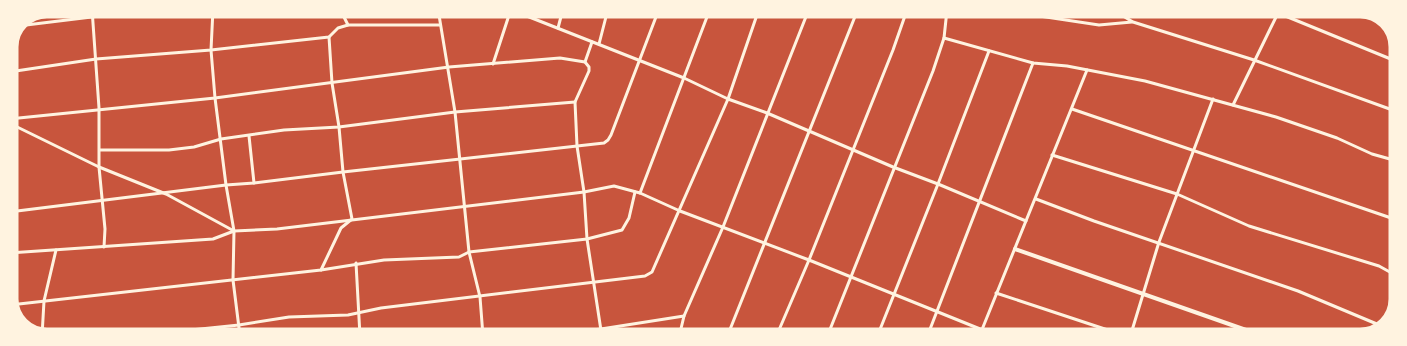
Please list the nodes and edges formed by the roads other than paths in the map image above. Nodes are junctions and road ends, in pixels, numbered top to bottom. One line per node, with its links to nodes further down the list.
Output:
1 (92, 16): 21 (street); 31 (street)
2 (213, 16): 29 (street)
3 (343, 16): 22 (street)
4 (439, 16): 23 (street)
5 (509, 16): 37 (street)
6 (527, 16): 24 (street)
7 (561, 16): 24 (street)
8 (606, 16): 28 (street)
9 (656, 16): 35 (street)
10 (707, 16): 41 (street)
11 (757, 16): 44 (street)
12 (807, 16): 52 (street)
13 (856, 16): 56 (street)
14 (905, 16): 61 (street)
15 (946, 16): 26 (street)
16 (1039, 16): 20 (street)
17 (1123, 16): 20 (street)
18 (1276, 16): 33 (street)
19 (1285, 16): 32 (street)
20 (1133, 22): 33 (street)
21 (25, 25)
22 (348, 25): 23 (street); 25 (street)
23 (440, 25): 38 (street)
24 (558, 28): 27 (street)
25 (329, 37): 29 (street); 42 (street)
26 (944, 38): 30 (street); 67 (street)
27 (592, 42): 28 (street); 34 (street)
28 (598, 44): 35 (street)
29 (211, 50): 31 (street); 43 (street)
30 (989, 51): 36 (street); 70 (street)
31 (96, 59): 40 (street); 48 (street)
32 (1391, 59)
33 (1254, 60): 47 (street); 50 (street)
34 (585, 62): 37 (street); 46 (street)
35 (640, 62): 41 (street); 59 (street)
36 (1033, 63): 39 (street); 79 (street)
37 (493, 64): 38 (street)
38 (449, 67): 42 (street); 51 (street)
39 (1088, 70): 45 (street); 49 (street)
40 (16, 71)
41 (684, 78): 44 (street); 74 (street)
42 (332, 83): 43 (street); 55 (street)
43 (215, 98): 48 (street); 58 (street)
44 (728, 99): 52 (street); 82 (street)
45 (1213, 100): 47 (street); 62 (street)
46 (575, 102): 51 (street); 59 (street)
47 (1233, 105): 64 (street)
48 (99, 108): 53 (street); 60 (street)
49 (1072, 109): 62 (street); 63 (street)
50 (1391, 109)
51 (455, 112): 55 (street); 65 (street)
52 (767, 113): 56 (street); 86 (street)
53 (16, 117)
54 (16, 126): 66 (street)
55 (339, 126): 57 (street); 68 (street)
56 (809, 132): 61 (street); 90 (street)
57 (249, 136): 58 (street); 69 (street)
58 (221, 139): 60 (street); 71 (street)
59 (577, 146): 65 (street); 72 (street)
60 (100, 150): 66 (street)
61 (852, 150): 67 (street); 96 (street)
62 (1192, 152): 76 (street); 83 (street)
63 (1052, 155): 76 (street); 77 (street)
64 (1391, 158)
65 (460, 159): 68 (street); 80 (street)
66 (99, 167): 75 (street); 78 (street)
67 (893, 167): 70 (street); 100 (street)
68 (343, 172): 69 (street); 84 (street)
69 (254, 183): 71 (street)
70 (938, 184): 79 (street); 105 (street)
71 (226, 185): 75 (street); 87 (street)
72 (584, 192): 73 (street); 80 (street); 88 (street)
73 (635, 192): 74 (street); 88 (street)
74 (640, 193): 82 (street)
75 (166, 194): 78 (street); 87 (street)
76 (1177, 194): 89 (street); 99 (street)
77 (1036, 199): 85 (street); 89 (street)
78 (103, 200): 81 (street); 91 (street)
79 (980, 201): 85 (street); 109 (street)
80 (465, 206): 84 (street); 94 (street)
81 (16, 211)
82 (680, 211): 86 (street); 102 (street)
83 (1391, 218)
84 (352, 219): 87 (street); 98 (street)
85 (1026, 221): 92 (street)
86 (723, 227): 90 (street); 111 (street)
87 (234, 230): 91 (street); 101 (street)
88 (587, 239): 94 (street); 102 (street)
89 (1159, 242): 103 (street); 112 (street)
90 (765, 243): 96 (street); 122 (street)
91 (104, 248): 93 (street)
92 (1015, 249): 103 (street); 104 (street)
93 (56, 250): 95 (street); 107 (street)
94 (469, 252): 97 (street); 106 (street)
95 (16, 253)
96 (809, 260): 100 (street); 123 (street)
97 (356, 263): 98 (street); 110 (street)
98 (321, 270): 101 (street)
99 (1391, 273)
100 (851, 276): 105 (street); 124 (street)
101 (233, 280): 107 (street); 113 (street)
102 (595, 283): 106 (street); 115 (street)
103 (1143, 292): 129 (street); 130 (street)
104 (996, 293): 127 (street); 128 (street)
105 (895, 294): 109 (street); 125 (street)
106 (480, 297): 110 (street); 119 (street)
107 (44, 301): 108 (street); 114 (street)
108 (17, 304)
109 (938, 311): 126 (street); 127 (street)
110 (359, 313): 113 (street); 118 (street)
111 (684, 316): 115 (street); 121 (street)
112 (1378, 324)
113 (239, 325): 116 (street); 117 (street)
114 (42, 329)
115 (601, 329): 120 (street)
116 (191, 330)
117 (239, 330)
118 (360, 330)
119 (483, 330)
120 (592, 330)
121 (681, 330)
122 (730, 330)
123 (779, 330)
124 (830, 330)
125 (879, 330)
126 (930, 330)
127 (982, 330)
128 (1108, 330)
129 (1131, 330)
130 (1247, 330)

